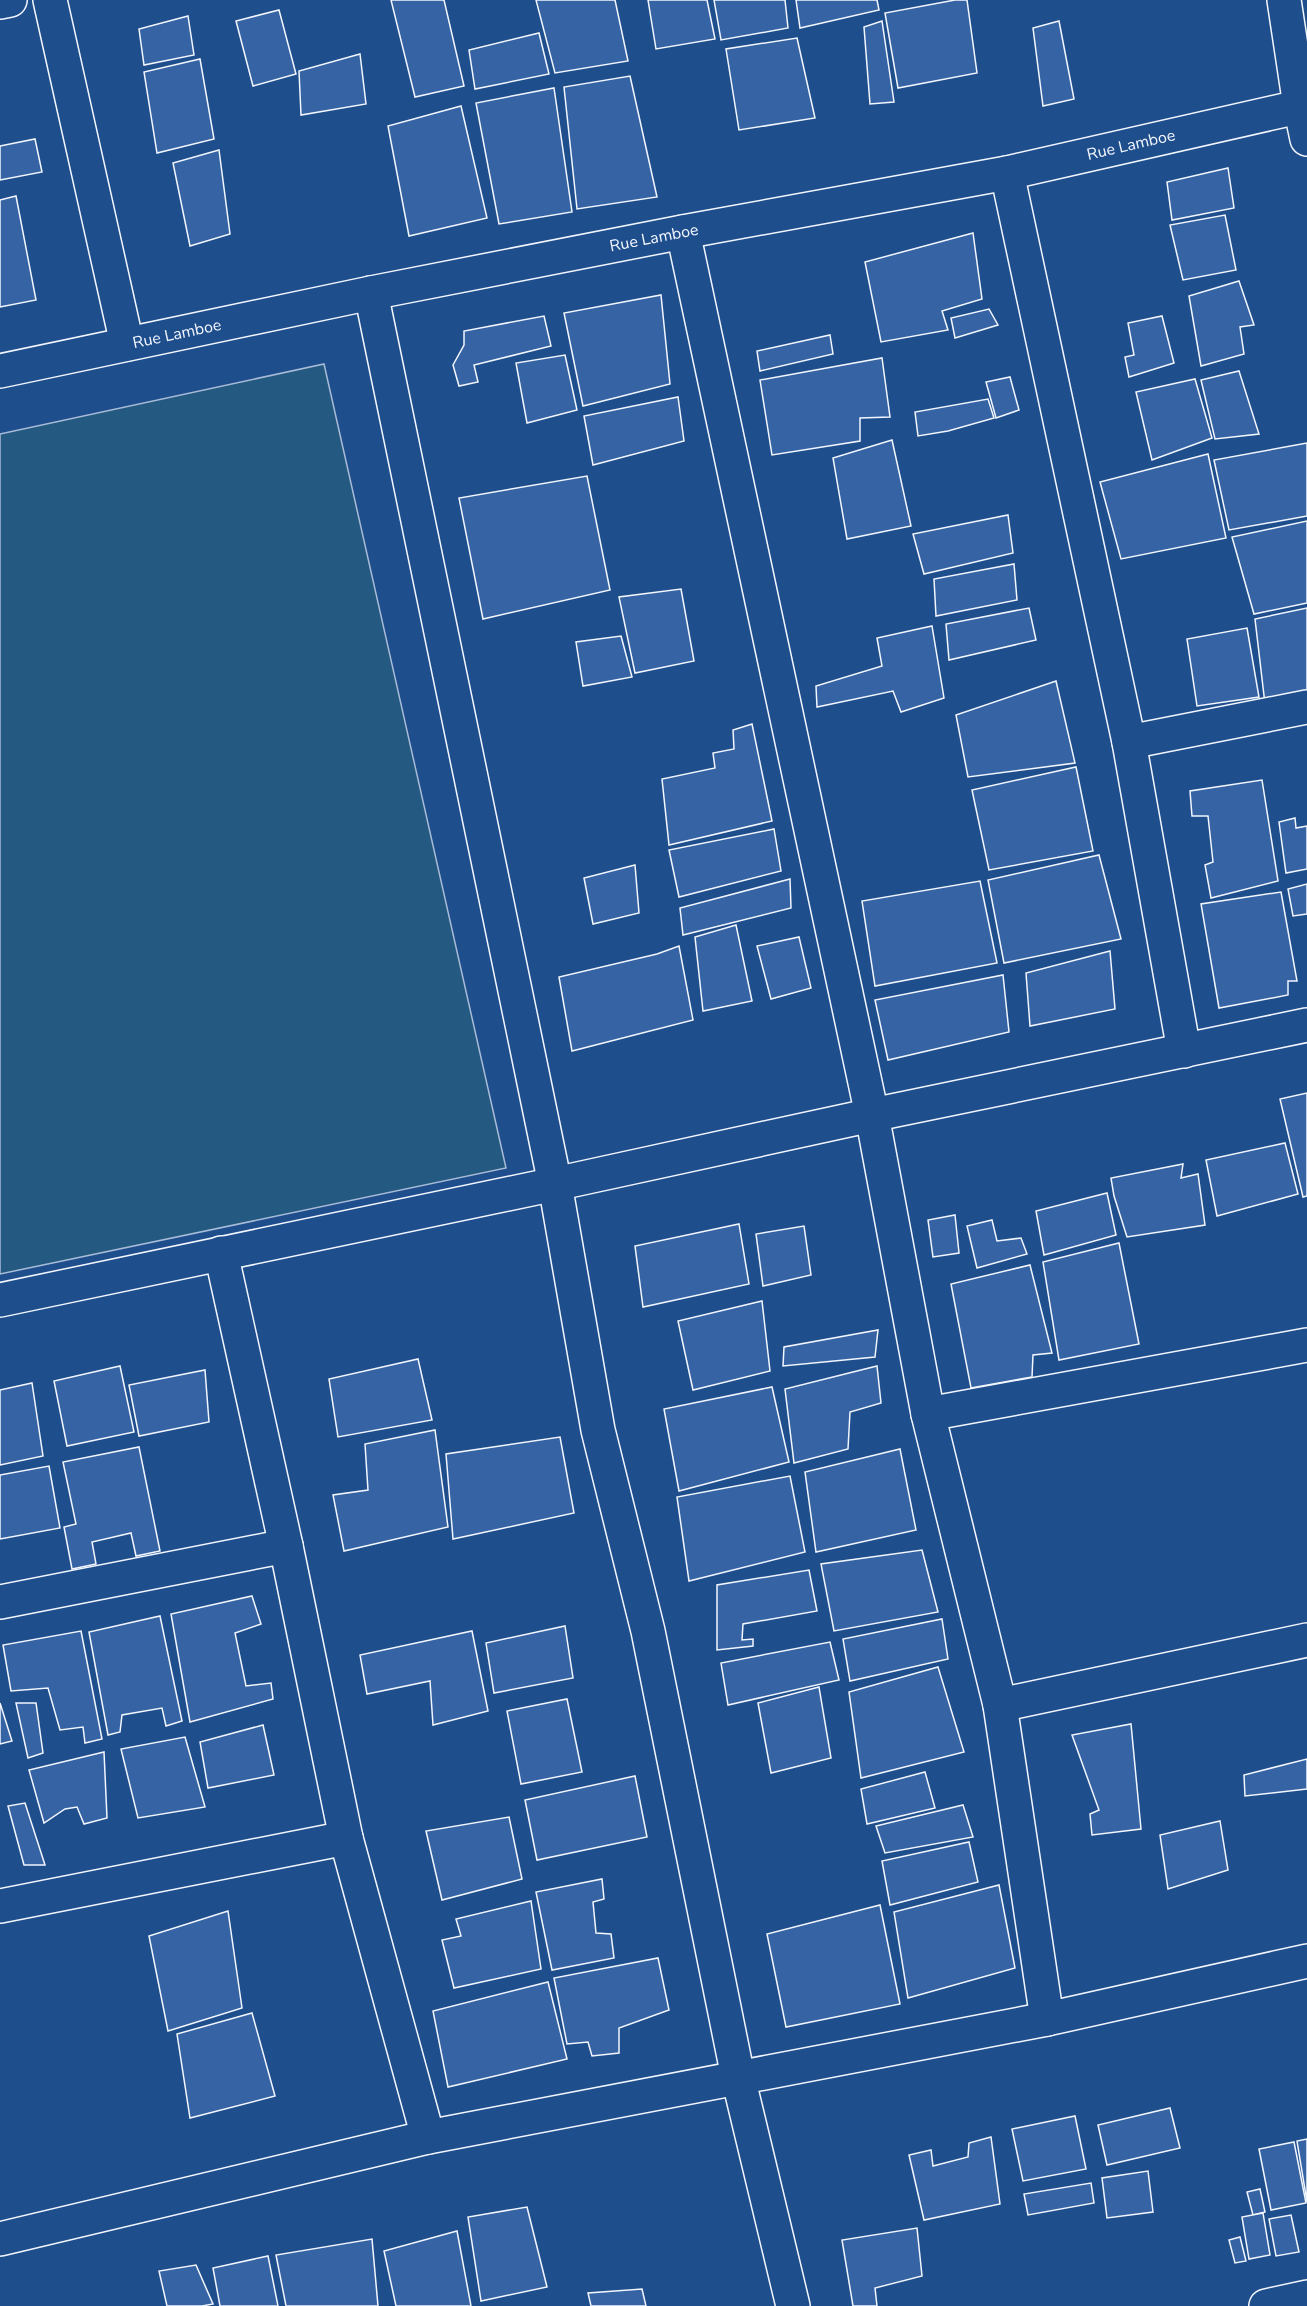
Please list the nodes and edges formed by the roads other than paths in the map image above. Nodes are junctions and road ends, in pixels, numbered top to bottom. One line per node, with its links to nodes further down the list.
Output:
1 (10, 0): 4 (street)
2 (50, 0): 10 (street)
3 (1284, 0): 5 (street)
4 (0, 2)
5 (1303, 105): 6 (street); 7 (street, Rue Lamboe)
6 (1307, 139)
7 (1007, 173): 8 (street, Rue Lamboe); 13 (street)
8 (683, 232): 9 (street, Rue Lamboe); 16 (street)
9 (371, 293): 10 (street, Rue Lamboe); 17 (street)
10 (128, 345): 11 (street, Rue Lamboe)
11 (0, 371)
12 (1307, 707): 13 (street)
13 (1129, 742): 15 (street)
14 (1307, 1025): 15 (street)
15 (1184, 1052): 16 (street)
16 (872, 1115): 17 (street); 21 (street)
17 (555, 1184): 18 (street); 30 (street)
18 (221, 1253): 19 (street); 22 (street)
19 (0, 1300)
20 (1307, 1345): 21 (street)
21 (928, 1414): 25 (street)
22 (286, 1546): 23 (street); 26 (street)
23 (0, 1602)
24 (1307, 1640): 25 (street)
25 (1000, 1705): 29 (street)
26 (346, 1838): 27 (street); 31 (street)
27 (0, 1906)
28 (1307, 1961): 29 (street)
29 (1047, 2019): 30 (street)
30 (738, 2077): 31 (street); 34 (street)
31 (428, 2137): 32 (street)
32 (0, 2239)
33 (1307, 2297): 35 (street)
34 (793, 2306)
35 (1266, 2306)

